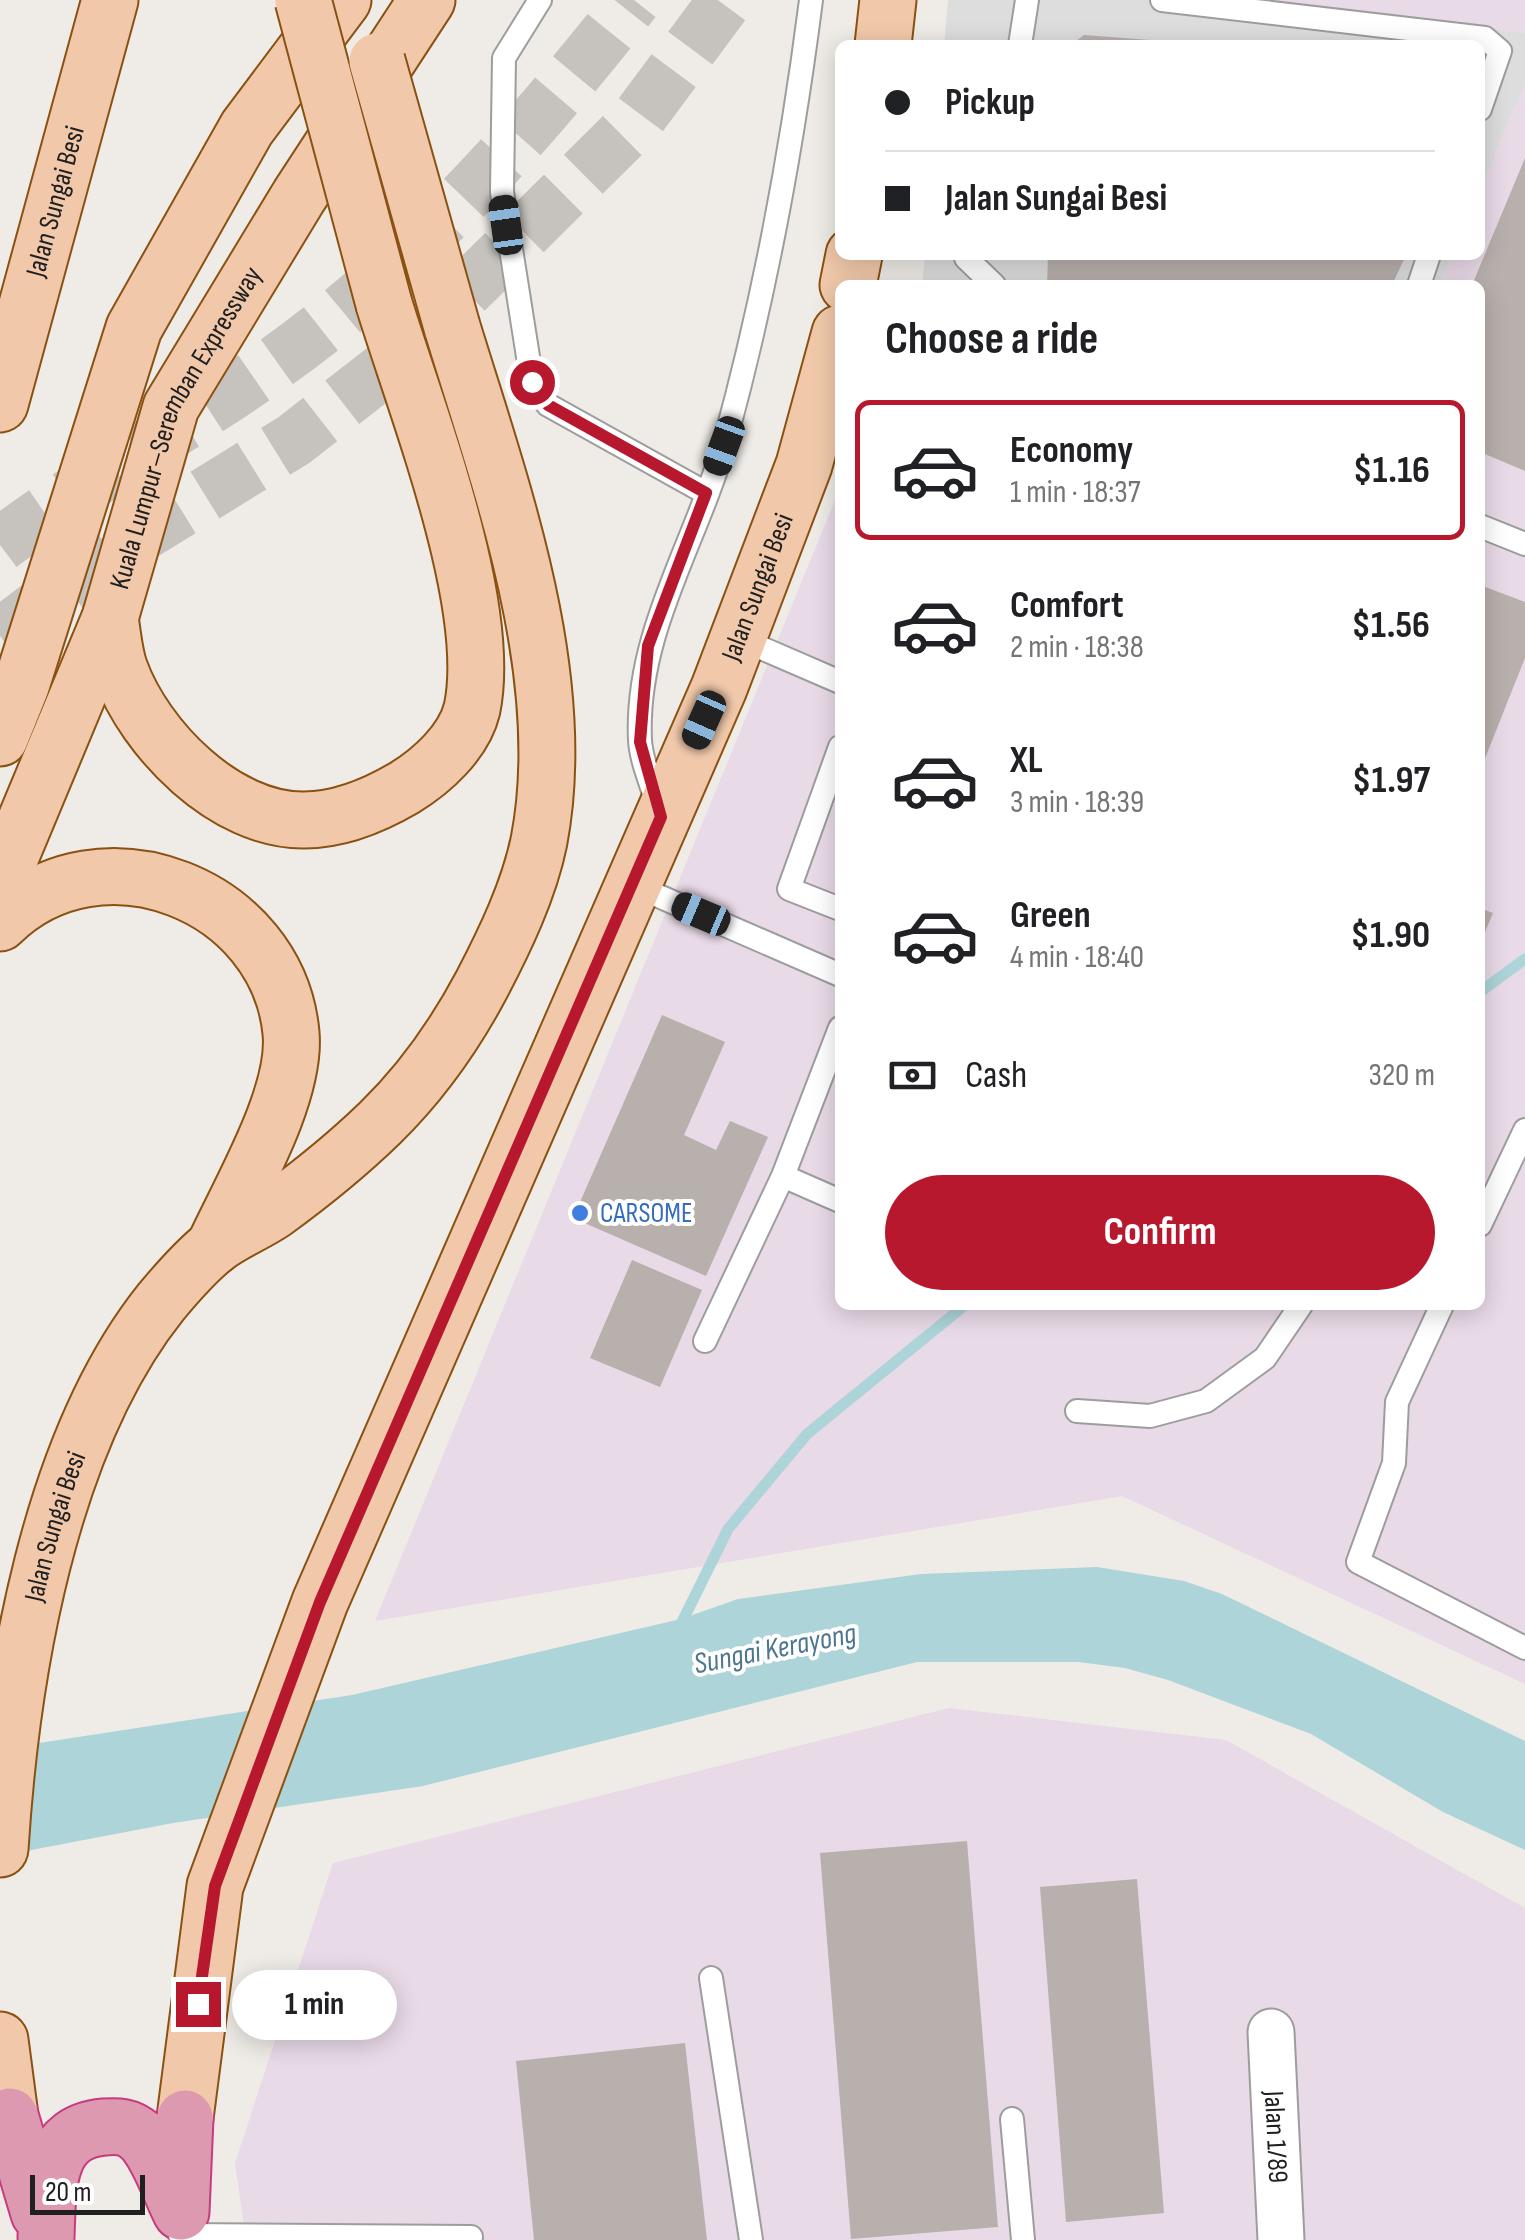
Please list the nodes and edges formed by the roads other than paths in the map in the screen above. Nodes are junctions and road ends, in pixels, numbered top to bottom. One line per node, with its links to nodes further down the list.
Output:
1 (110, 0): 19 (main road, Jalan Sungai Besi)
2 (304, 0): 23 (main road, bridge)
3 (343, 0): 26 (main road)
4 (356, 0): 14 (main road)
5 (368, 0): 14 (main road)
6 (428, 0): 23 (main road, Kuala Lumpur–Seremban Expressway)
7 (540, 0): 20 (lane)
8 (811, 0): 20 (lane)
9 (888, 0): 12 (main road)
10 (1027, 0): 13 (lane)
11 (1162, 0): 15 (lane)
12 (884, 40)
13 (1021, 40)
14 (377, 61): 39 (main road, bridge)
15 (1485, 94)
16 (966, 260): 17 (lane)
17 (988, 280)
18 (835, 351): 24 (main road, Jalan Sungai Besi)
19 (0, 404)
20 (706, 493): 28 (lane)
21 (1485, 528): 22 (lane)
22 (1525, 544)
23 (110, 618): 29 (main road, Kuala Lumpur–Seremban Expressway)
24 (738, 638): 25 (lane); 28 (main road, Jalan Sungai Besi)
25 (835, 680)
26 (0, 738)
27 (835, 761): 31 (lane)
28 (661, 817): 30 (main road, Jalan Sungai Besi)
29 (0, 882)
30 (631, 884): 33 (lane); 50 (main road, Jalan Sungai Besi)
31 (835, 907)
32 (0, 923): 39 (main road)
33 (835, 972)
34 (835, 1041): 36 (lane)
35 (1525, 1130): 38 (lane)
36 (783, 1176): 37 (lane); 42 (lane)
37 (835, 1199)
38 (1485, 1214)
39 (214, 1246): 45 (main road, Jalan Sungai Besi)
40 (1299, 1310): 43 (lane)
41 (1440, 1310): 44 (lane)
42 (704, 1341)
43 (1077, 1411)
44 (1525, 1648)
45 (0, 1849)
46 (711, 1978): 55 (lane)
47 (1271, 2032): 57 (street, Jalan 1/89)
48 (0, 2040): 49 (main road)
49 (10, 2116): 54 (highway)
50 (186, 2118): 52 (highway, Jalan Sungai Besi)
51 (1012, 2119): 56 (lane)
52 (181, 2229): 53 (lane); 54 (highway)
53 (471, 2237)
54 (46, 2238)
55 (751, 2240)
56 (1023, 2240)
57 (1281, 2240)

